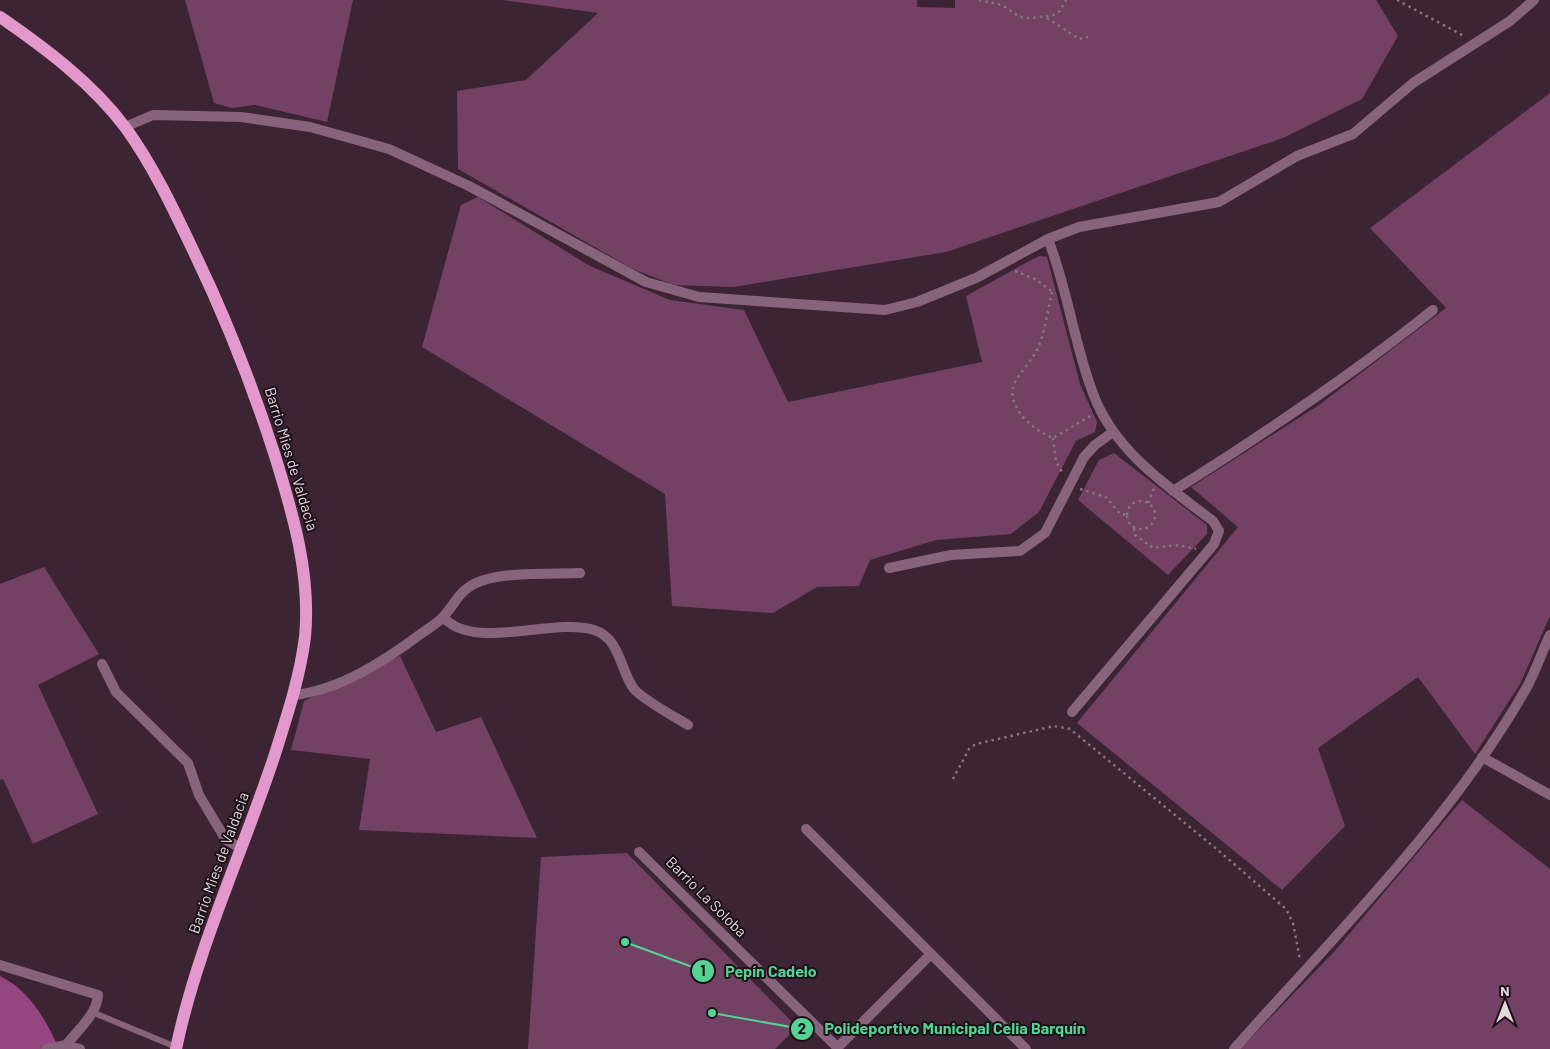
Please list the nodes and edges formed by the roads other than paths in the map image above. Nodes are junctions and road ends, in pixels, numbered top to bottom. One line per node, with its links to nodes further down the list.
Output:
1 (1534, 0): 4 (street)
2 (0, 17): 3 (main road, Barrio Mies de Valdacia)
3 (125, 127): 4 (street); 13 (main road, Barrio Mies de Valdacia)
4 (1048, 239): 6 (street)
5 (1433, 310): 7 (street)
6 (1114, 432): 7 (street); 8 (street)
7 (1173, 491): 14 (street)
8 (890, 568)
9 (580, 573): 10 (street)
10 (443, 617): 13 (street); 15 (street)
11 (1550, 635): 16 (street)
12 (102, 664): 19 (street)
13 (293, 695): 19 (main road, Barrio Mies de Valdacia)
14 (1072, 712)
15 (688, 725)
16 (1482, 757): 17 (street); 30 (street)
17 (1550, 794)
18 (806, 829): 21 (street)
19 (241, 848): 25 (main road, Barrio Mies de Valdacia)
20 (639, 852): 28 (street, Barrio La Soloba)
21 (931, 954): 28 (street, Barrio La Soloba); 29 (street)
22 (0, 965): 23 (street)
23 (92, 1012): 24 (street); 25 (lane)
24 (66, 1045): 26 (street); 27 (street)
25 (176, 1048)
26 (47, 1049)
27 (80, 1049)
28 (837, 1049)
29 (1026, 1049)
30 (1234, 1049)

